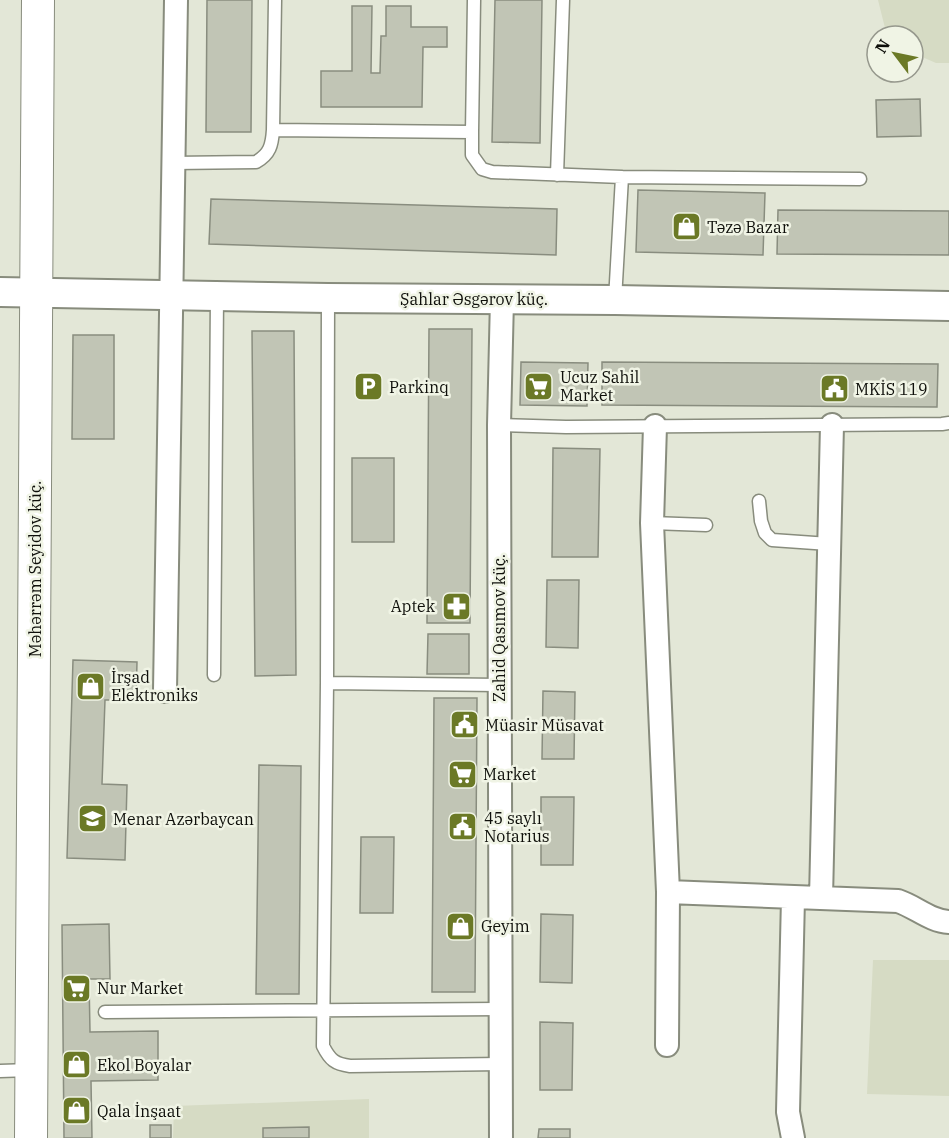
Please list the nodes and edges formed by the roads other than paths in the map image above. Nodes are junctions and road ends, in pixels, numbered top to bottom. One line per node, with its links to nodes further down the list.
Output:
1 (38, 0): 13 (main road, Məhərrəm Seyidov küç.)
2 (176, 0): 8 (street)
3 (275, 0): 6 (lane)
4 (474, 0): 7 (lane)
5 (563, 0): 9 (lane)
6 (273, 130): 7 (lane); 8 (lane)
7 (472, 132): 9 (lane)
8 (173, 163): 14 (street)
9 (557, 175): 10 (lane)
10 (621, 177): 11 (lane); 18 (lane)
11 (860, 179)
12 (0, 292): 13 (street, Şahlar Əsgərov küç.)
13 (38, 292): 14 (street, Şahlar Əsgərov küç.); 41 (main road, Məhərrəm Seyidov küç.)
14 (171, 295): 15 (street, Şahlar Əsgərov küç.); 31 (street)
15 (217, 296): 16 (street, Şahlar Əsgərov küç.); 28 (lane)
16 (328, 298): 17 (street, Şahlar Əsgərov küç.); 29 (lane)
17 (502, 298): 18 (street, Şahlar Əsgərov küç.); 21 (street, Zahid Qasımov küç.)
18 (615, 300): 19 (street, Şahlar Əsgərov küç.)
19 (949, 306)
20 (949, 423): 22 (lane)
21 (499, 425): 23 (lane); 30 (street, Zahid Qasımov küç.)
22 (832, 425): 23 (lane); 27 (street)
23 (655, 426): 25 (street)
24 (759, 501): 27 (lane)
25 (652, 523): 26 (lane); 32 (street)
26 (705, 525)
27 (829, 544): 34 (street)
28 (214, 675)
29 (327, 683): 30 (lane); 37 (lane)
30 (500, 685): 36 (street, Zahid Qasımov küç.)
31 (165, 692)
32 (668, 892): 33 (street); 39 (street)
33 (793, 898): 34 (street); 45 (street)
34 (821, 898): 35 (street)
35 (949, 922)
36 (500, 1009): 37 (lane); 40 (street, Zahid Qasımov küç.)
37 (324, 1010): 38 (lane); 40 (lane)
38 (105, 1012)
39 (667, 1045)
40 (501, 1064): 44 (street, Zahid Qasımov küç.)
41 (31, 1070): 42 (lane); 43 (main road, Məhərrəm Seyidov küç.)
42 (0, 1071)
43 (31, 1138)
44 (501, 1138)
45 (793, 1138)

